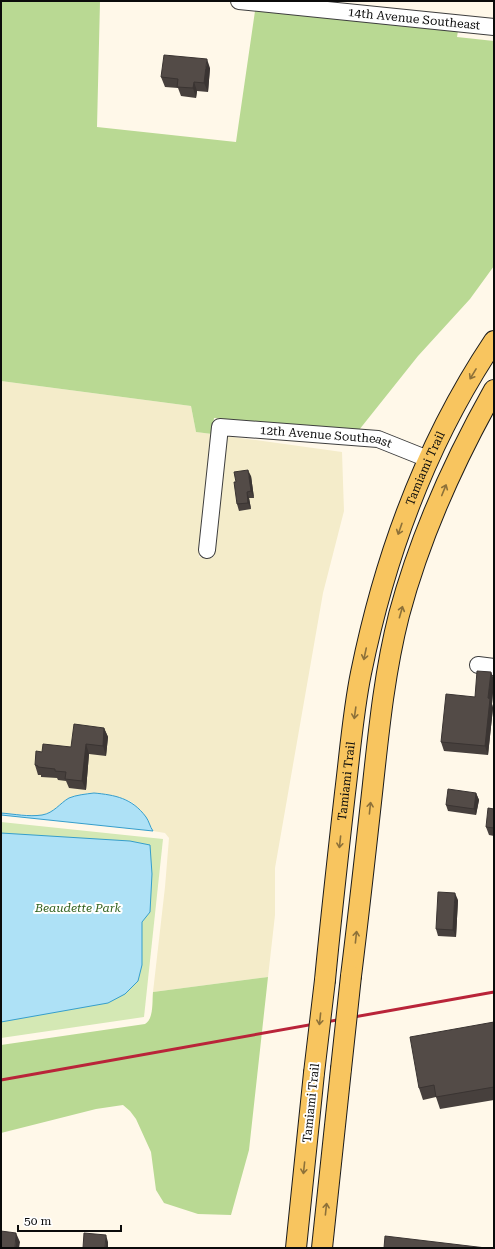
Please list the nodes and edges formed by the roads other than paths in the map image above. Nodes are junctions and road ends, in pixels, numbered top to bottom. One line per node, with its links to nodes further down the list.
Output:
1 (239, 1): 2 (street, 14th Avenue Southeast)
2 (494, 27)
3 (494, 341): 5 (main road, Tamiami Trail, one-way to 5)
4 (494, 390): 10 (main road, Tamiami Trail, one-way to 4, bridge)
5 (428, 459): 6 (street, 12th Avenue Southeast); 9 (main road, Tamiami Trail, one-way to 9, bridge)
6 (207, 550)
7 (478, 665): 8 (street)
8 (494, 666)
9 (296, 1248)
10 (322, 1248)

